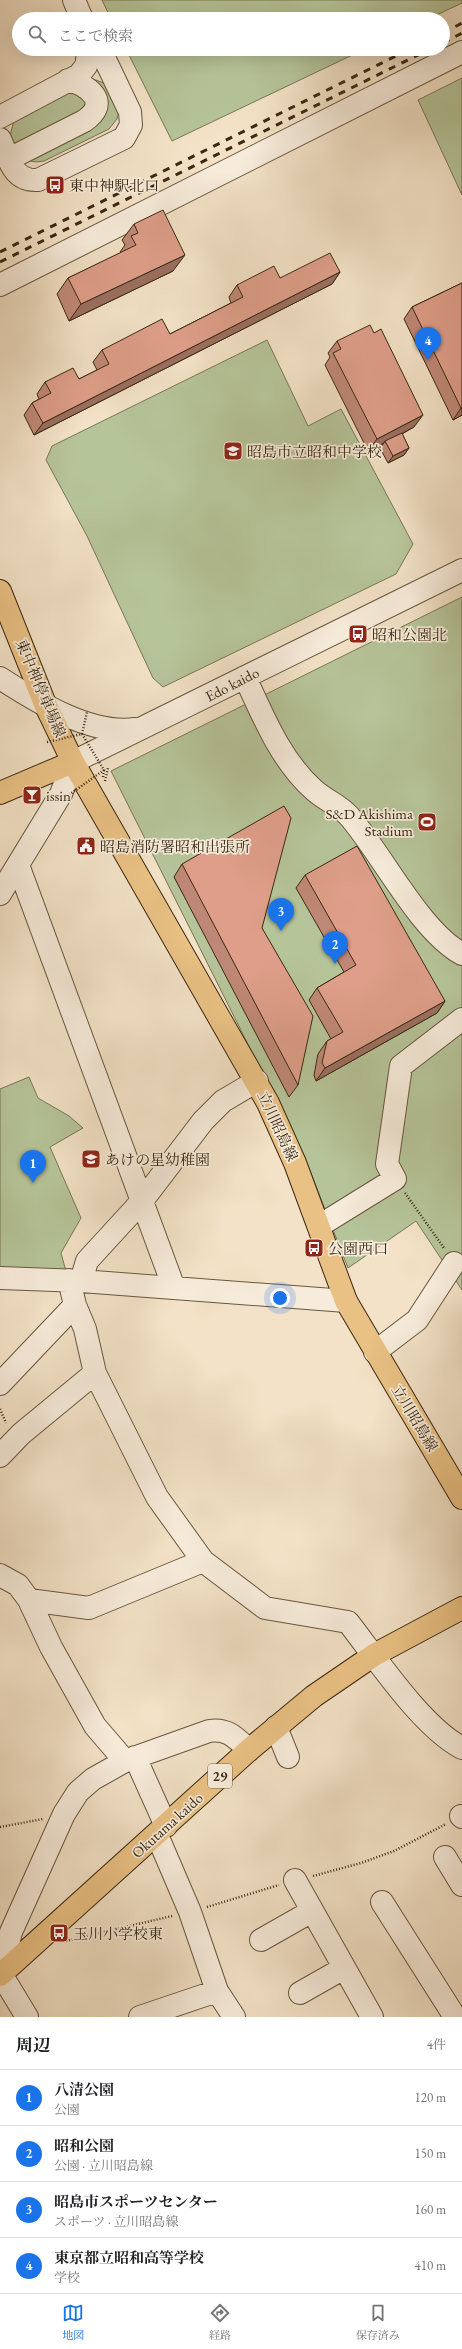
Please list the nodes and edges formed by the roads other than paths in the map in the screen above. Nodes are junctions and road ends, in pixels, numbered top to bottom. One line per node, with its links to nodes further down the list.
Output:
1 (74, 0): 2 (street)
2 (79, 12)
3 (462, 52): 10 (street)
4 (88, 56): 6 (street)
5 (103, 56): 7 (street)
6 (74, 77): 7 (street); 8 (street); 9 (street)
7 (117, 84): 9 (street)
8 (0, 117)
9 (5, 149)
10 (0, 285)
11 (462, 570): 13 (street, Edo kaido)
12 (0, 591): 15 (main road, 東中神停車場線)
13 (244, 677): 16 (street, Edo kaido); 20 (street)
14 (2, 682): 15 (street)
15 (45, 704): 16 (street); 17 (main road, 東中神停車場線)
16 (144, 728): 17 (street, Edo kaido)
17 (73, 762): 18 (main road, Edo kaido); 19 (street); 22 (main road, 立川昭島線)
18 (0, 794)
19 (7, 876): 23 (street)
20 (462, 954)
21 (462, 1019): 24 (street)
22 (257, 1081): 23 (street); 24 (main road, 立川昭島線)
23 (142, 1201): 27 (street); 28 (street)
24 (319, 1226): 29 (main road, 立川昭島線)
25 (454, 1263): 31 (street)
26 (0, 1278): 27 (street)
27 (75, 1280): 28 (street); 30 (street)
28 (174, 1288): 29 (street)
29 (346, 1301): 31 (main road, 立川昭島線)
30 (75, 1305): 32 (street); 33 (street)
31 (375, 1352): 35 (main road, 立川昭島線)
32 (95, 1372): 34 (street); 36 (street)
33 (0, 1384)
34 (0, 1456)
35 (462, 1498)
36 (203, 1561): 38 (street); 40 (street)
37 (0, 1574): 38 (street)
38 (29, 1600): 45 (street)
39 (462, 1608): 40 (main road, Okutama kaido / 29)
40 (374, 1655): 41 (main road, Okutama kaido / 29); 42 (street)
41 (276, 1727): 43 (main road, Okutama kaido / 29); 44 (street)
42 (462, 1748)
43 (249, 1750): 45 (street); 46 (main road, Okutama kaido / 29)
44 (288, 1756)
45 (130, 1759): 46 (street); 54 (street)
46 (161, 1830): 54 (main road, Okutama kaido / 29); 55 (street)
47 (444, 1857): 49 (street)
48 (295, 1880): 51 (street)
49 (462, 1885)
50 (382, 1902): 61 (street)
51 (312, 1911): 52 (street); 53 (street)
52 (261, 1940)
53 (344, 1968): 56 (street); 60 (street)
54 (1, 1974): 57 (street)
55 (217, 1991): 58 (street); 59 (street)
56 (300, 1993)
57 (27, 2017)
58 (140, 2017)
59 (234, 2017)
60 (372, 2017)
61 (455, 2017)

